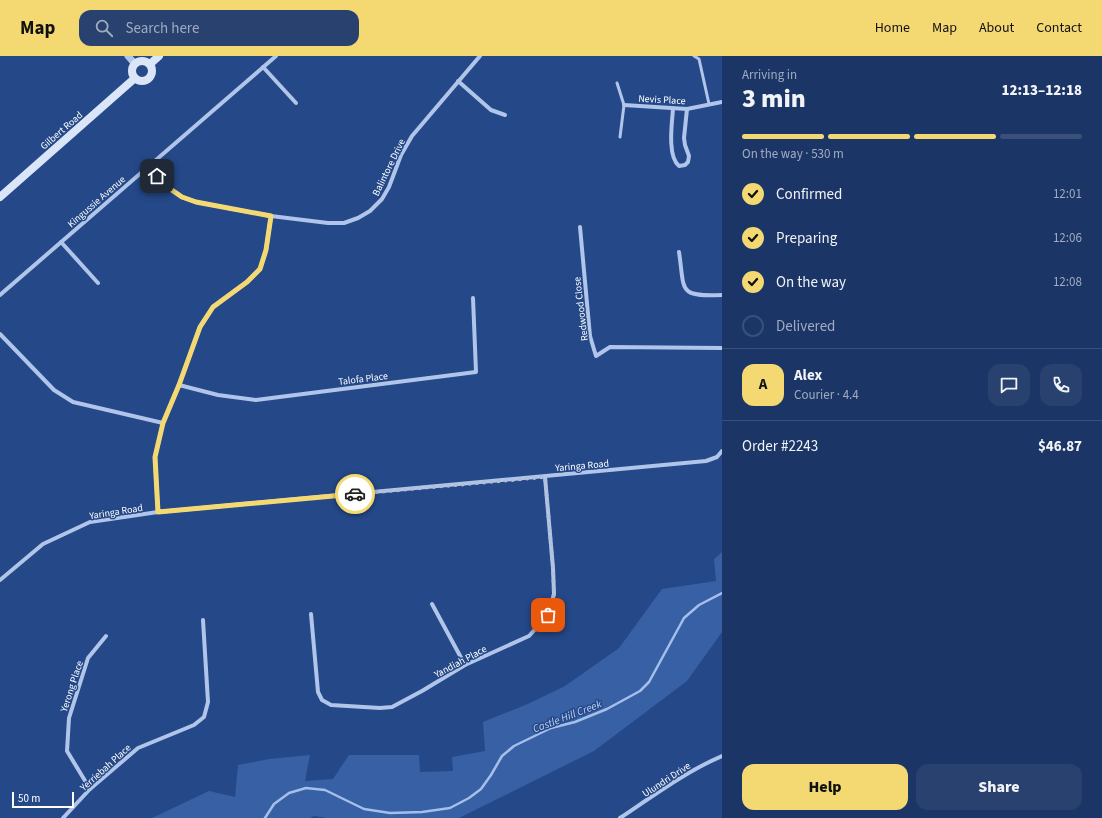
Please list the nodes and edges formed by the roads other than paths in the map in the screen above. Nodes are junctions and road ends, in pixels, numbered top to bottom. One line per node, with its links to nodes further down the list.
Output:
1 (128, 56): 6 (street)
2 (159, 56): 7 (main road)
3 (276, 56): 8 (street, Kingussie Avenue)
4 (480, 56): 10 (street, Balintore Drive)
5 (694, 56): 14 (lane)
6 (134, 64): 7 (main road); 9 (main road)
7 (150, 64): 9 (main road)
8 (263, 67): 13 (street); 20 (street, Kingussie Avenue)
9 (135, 78): 21 (main road, Gilbert Road)
10 (458, 81): 18 (street); 22 (street, Balintore Drive)
11 (617, 83): 15 (lane, Nevis Place)
12 (722, 102): 14 (street, Nevis Place)
13 (296, 103)
14 (709, 104): 17 (street, Nevis Place)
15 (624, 105): 16 (street, Nevis Place); 19 (lane, Nevis Place)
16 (673, 108): 17 (street, Nevis Place); 17 (street)
17 (687, 109)
18 (506, 114)
19 (620, 137)
20 (148, 167): 22 (street, Balintore Drive); 24 (street, Kingussie Avenue)
21 (0, 197)
22 (271, 216): 32 (street)
23 (580, 227): 31 (street, Redwood Close)
24 (61, 242): 26 (street); 27 (street, Kingussie Avenue)
25 (679, 252): 28 (street)
26 (98, 283)
27 (0, 295)
28 (722, 295)
29 (473, 298): 32 (street, Talofa Place)
30 (0, 334): 33 (street)
31 (722, 348)
32 (179, 385): 33 (street)
33 (163, 423): 36 (street)
34 (722, 451): 35 (street, Yaringa Road)
35 (545, 477): 36 (street, Yaringa Road); 42 (street, Yandiah Place)
36 (158, 512): 37 (street, Yaringa Road)
37 (0, 580)
38 (432, 604): 42 (street)
39 (311, 614): 42 (street, Yandiah Place)
40 (203, 620): 44 (street, Yerriebah Place)
41 (106, 636): 44 (street, Yerong Place)
42 (465, 665)
43 (722, 756): 46 (street, Ulundri Drive)
44 (90, 789): 45 (street, Yerriebah Place)
45 (64, 818)
46 (620, 818)

